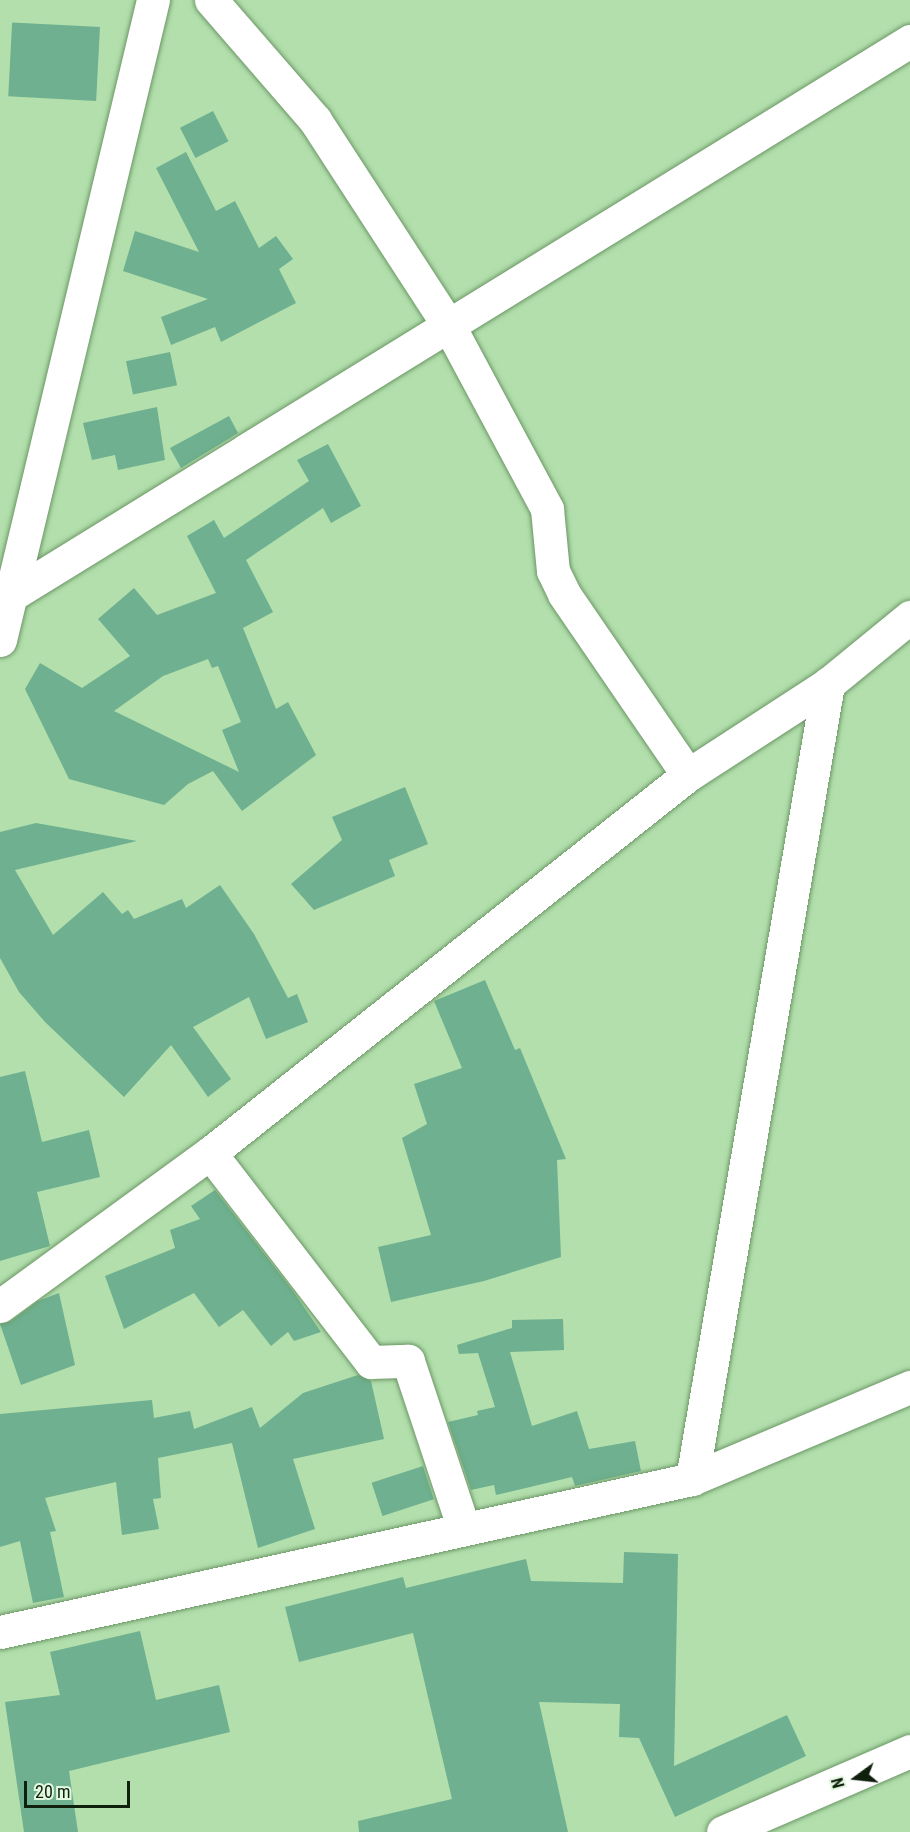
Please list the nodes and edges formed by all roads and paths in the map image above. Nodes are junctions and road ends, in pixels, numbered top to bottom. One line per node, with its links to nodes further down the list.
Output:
1 (153, 0): 5 (street)
2 (212, 0): 4 (street)
3 (910, 41): 4 (street)
4 (449, 326): 5 (street); 9 (street)
5 (8, 597): 7 (street)
6 (910, 617): 8 (street)
7 (0, 640)
8 (828, 684): 9 (street); 13 (street)
9 (687, 775): 10 (street)
10 (210, 1153): 11 (street); 14 (street)
11 (0, 1306)
12 (910, 1387): 13 (street)
13 (692, 1479): 14 (street)
14 (464, 1529): 15 (street)
15 (0, 1632)
16 (910, 1751): 17 (street)
17 (723, 1832)

